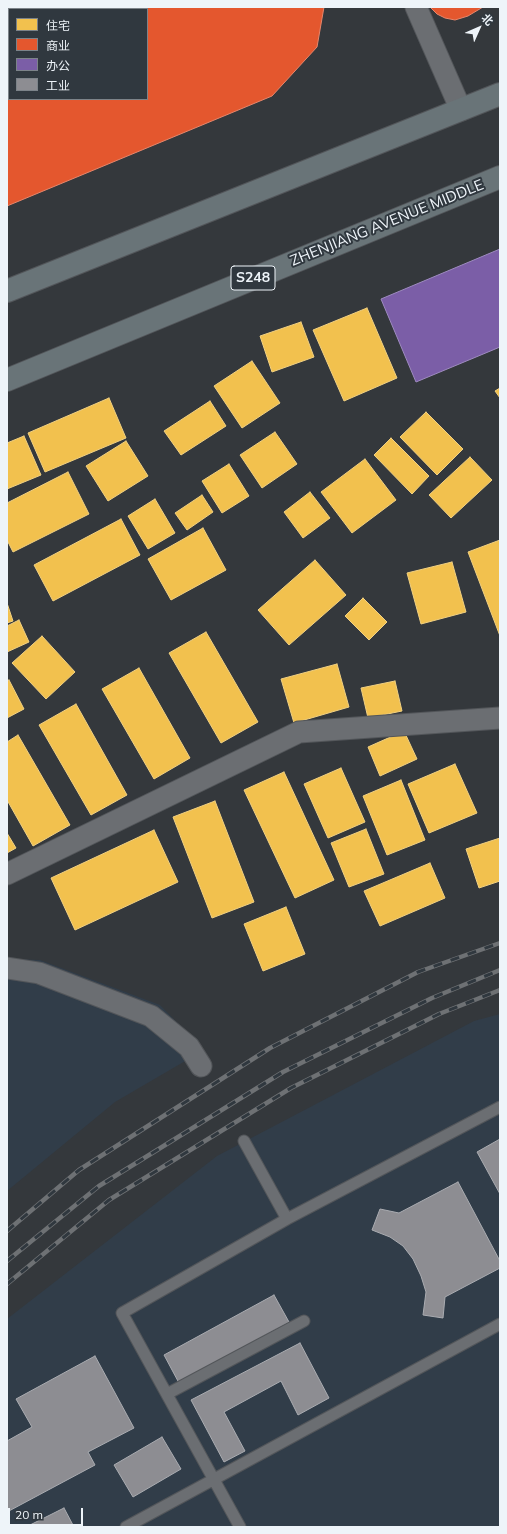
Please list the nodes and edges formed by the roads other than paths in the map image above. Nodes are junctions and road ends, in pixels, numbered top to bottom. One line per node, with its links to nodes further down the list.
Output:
1 (416, 7): 3 (street)
2 (500, 94): 3 (main road)
3 (461, 110): 5 (main road)
4 (500, 177): 6 (main road, ZHENJIANG AVENUE MIDDLE / S248)
5 (7, 291)
6 (7, 380)
7 (500, 718): 8 (street)
8 (7, 874)
9 (7, 968): 10 (street)
10 (201, 1066)
11 (500, 1107): 13 (lane)
12 (244, 1141): 13 (lane)
13 (287, 1219): 16 (lane)
14 (304, 1320): 16 (lane)
15 (500, 1324): 17 (lane)
16 (167, 1394): 17 (lane)
17 (214, 1479): 18 (lane); 19 (lane)
18 (126, 1527)
19 (240, 1527)

